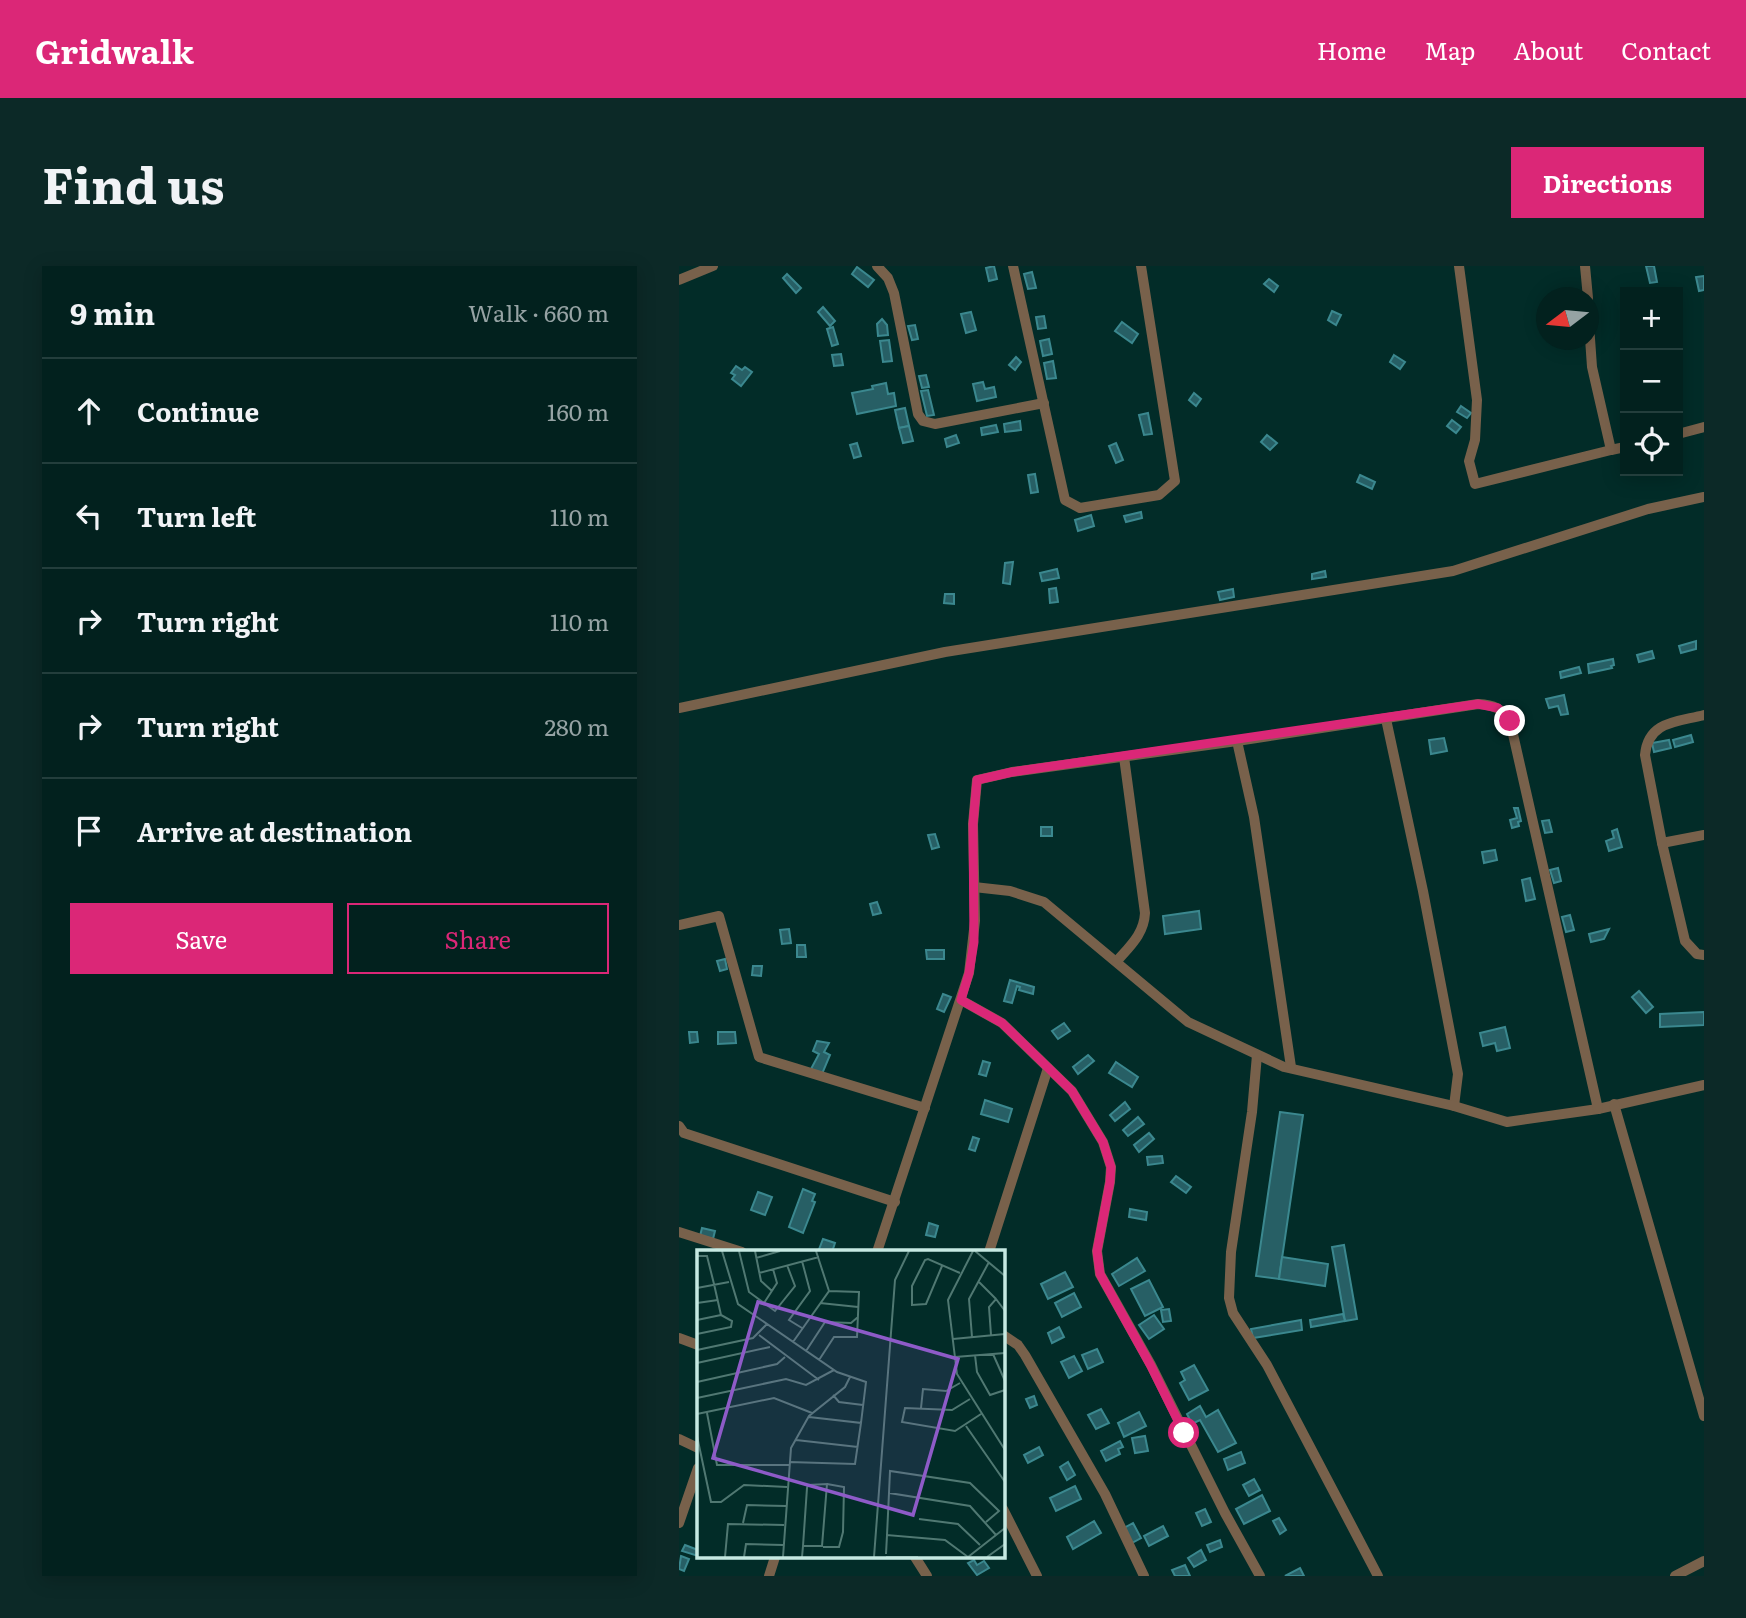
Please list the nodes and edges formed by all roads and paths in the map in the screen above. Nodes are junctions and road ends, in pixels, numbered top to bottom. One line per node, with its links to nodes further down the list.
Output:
1 (713, 266): 7 (street)
2 (877, 266): 10 (street)
3 (1013, 266): 10 (street)
4 (1141, 266): 10 (street)
5 (1459, 266): 14 (street)
6 (1585, 266): 8 (street)
7 (679, 280)
8 (1587, 287)
9 (1591, 350): 14 (street)
10 (1044, 403)
11 (1704, 427): 12 (street)
12 (1683, 433)
13 (1620, 448): 14 (street)
14 (1611, 450)
15 (1704, 498): 16 (street)
16 (679, 708)
17 (1704, 715): 22 (street)
18 (1386, 719): 19 (street); 33 (street); 35 (street)
19 (1237, 741): 20 (street); 29 (street)
20 (1124, 757): 23 (street); 26 (street)
21 (1704, 835): 22 (street)
22 (1662, 843): 25 (street)
23 (974, 887): 26 (street); 27 (street)
24 (679, 925): 34 (street)
25 (1704, 955)
26 (1117, 961): 28 (street)
27 (961, 1000): 30 (street); 34 (street)
28 (1257, 1055): 29 (street); 59 (street)
29 (1291, 1067): 33 (street)
30 (1048, 1068): 41 (street); 58 (street)
31 (1704, 1085): 32 (street)
32 (1613, 1104): 35 (street); 45 (street)
33 (1454, 1106): 35 (street)
34 (925, 1108): 37 (street)
35 (1598, 1109)
36 (679, 1126): 37 (street)
37 (895, 1202): 40 (street)
38 (679, 1232): 39 (street)
39 (736, 1250)
40 (878, 1250)
41 (990, 1250)
42 (1005, 1336): 57 (street)
43 (679, 1338): 44 (street)
44 (697, 1345)
45 (1704, 1416)
46 (679, 1439): 47 (street)
47 (697, 1448)
48 (697, 1471): 50 (street)
49 (1005, 1513): 56 (street)
50 (679, 1523)
51 (775, 1558): 54 (street)
52 (916, 1558): 55 (street)
53 (1704, 1561): 60 (street)
54 (769, 1576)
55 (927, 1576)
56 (1037, 1576)
57 (1144, 1576)
58 (1260, 1576)
59 (1378, 1576)
60 (1675, 1576)

